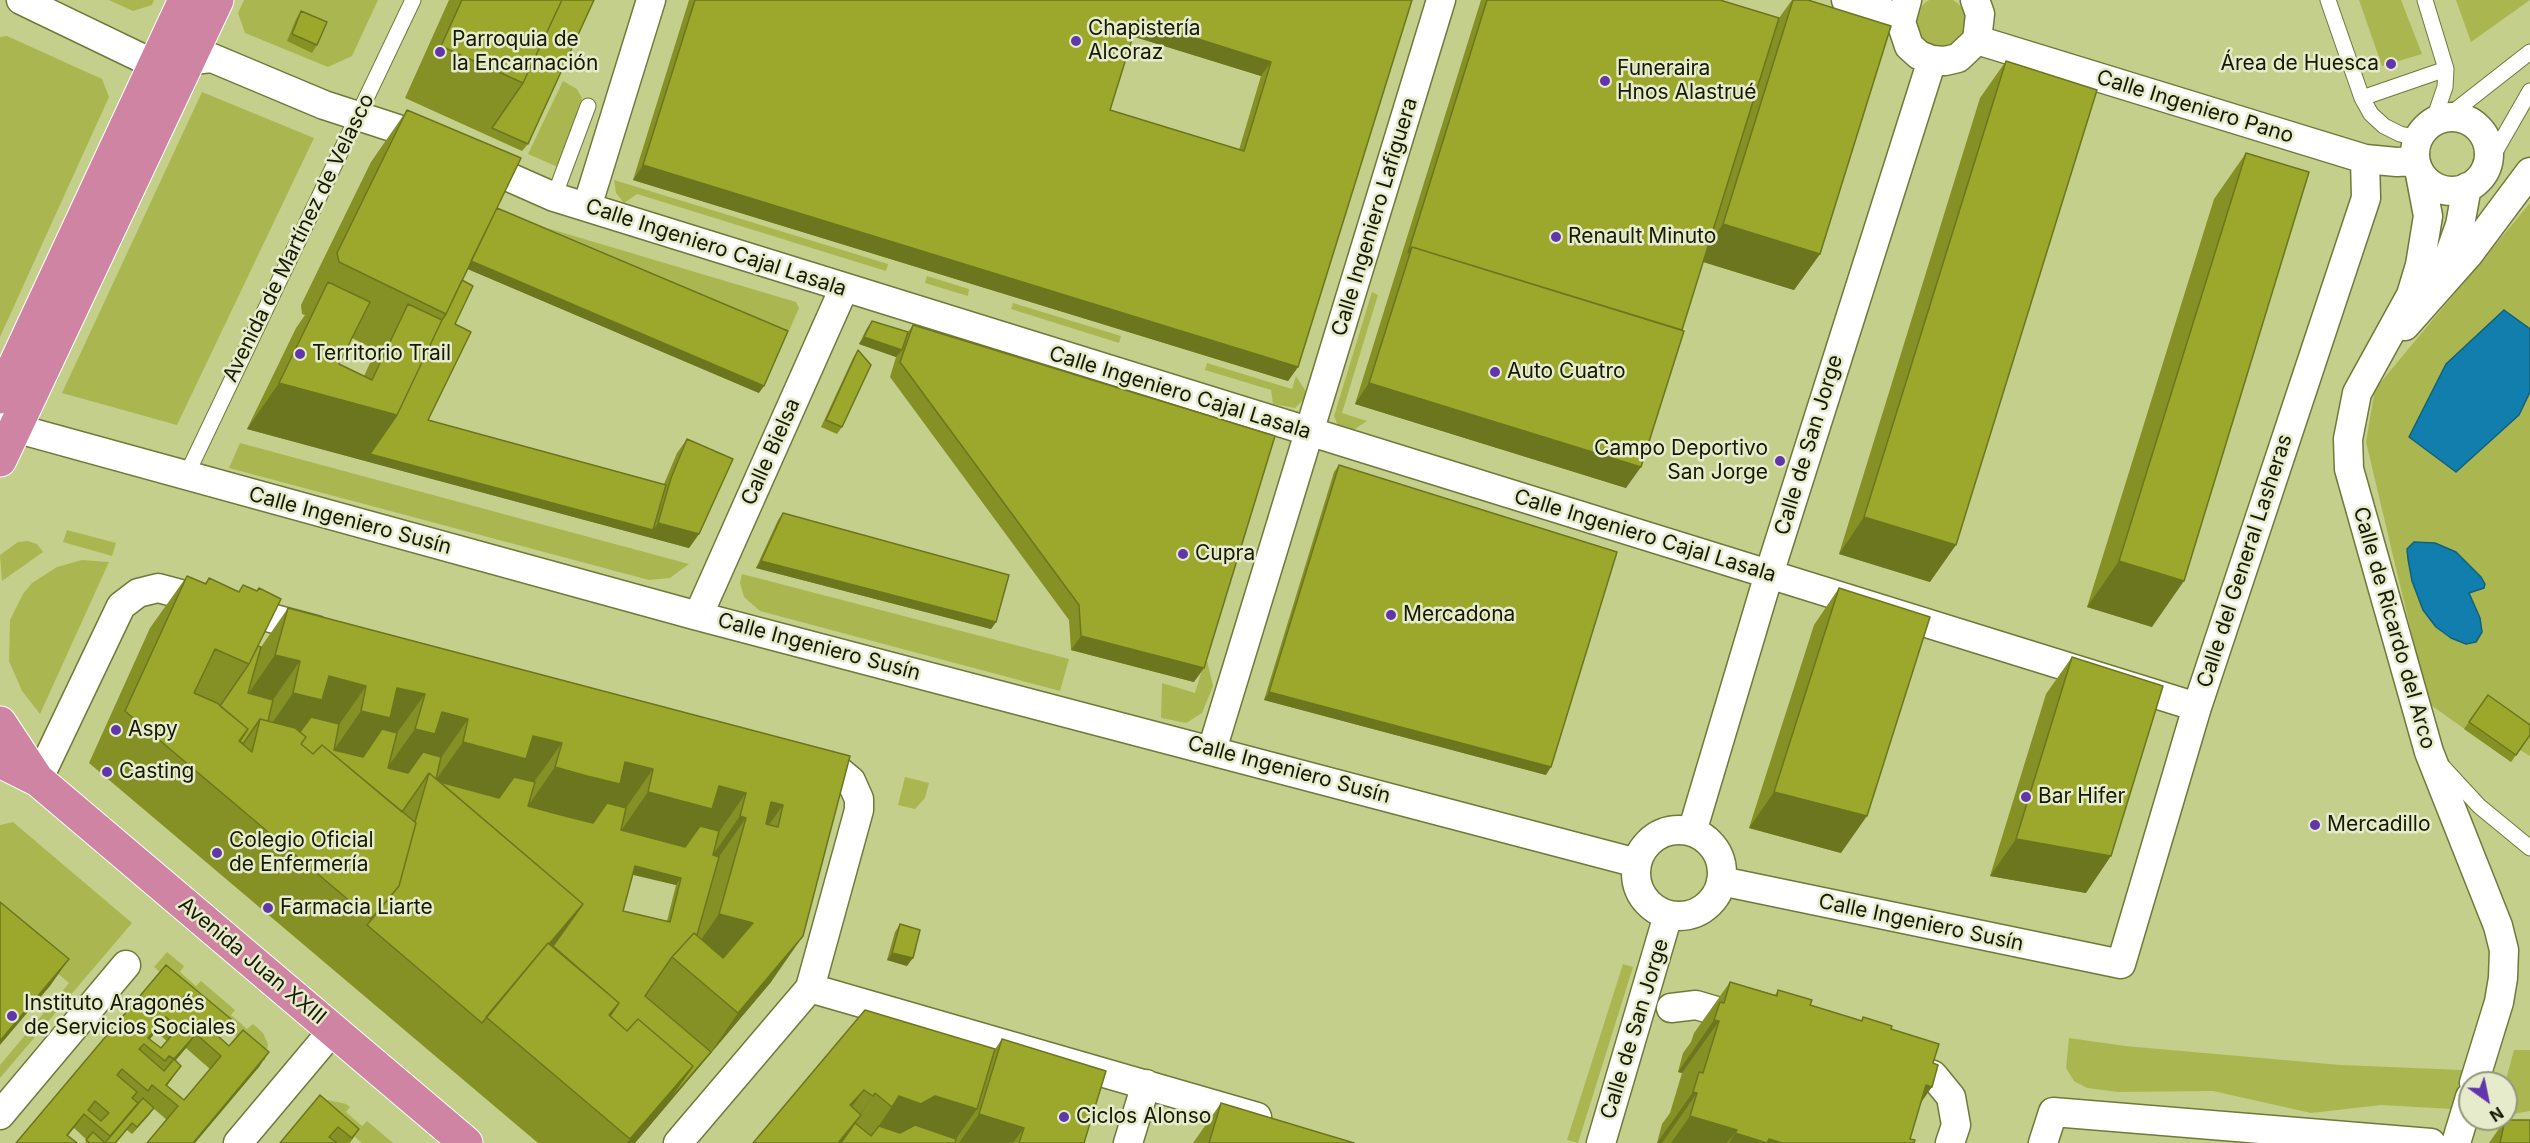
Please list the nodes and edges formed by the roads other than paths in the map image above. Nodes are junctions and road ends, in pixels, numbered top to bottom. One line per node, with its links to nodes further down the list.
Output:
1 (21, 0): 15 (street)
2 (185, 0): 15 (highway)
3 (217, 0): 15 (highway)
4 (413, 0): 20 (lane, Avenida de Martínez de Velasco)
5 (651, 0): 26 (street)
6 (1441, 0): 31 (street, Calle Ingeniero Lafiguera)
7 (1846, 0): 11 (street)
8 (1988, 0): 12 (street)
9 (2328, 0): 18 (lane)
10 (2425, 0): 16 (lane)
11 (1904, 11): 14 (street)
12 (1977, 22): 14 (street); 22 (street, Calle Ingeniero Pano)
13 (2530, 52): 21 (lane)
14 (1932, 60): 34 (street, Calle de San Jorge)
15 (165, 68): 20 (street, Calle Ingeniero Cajal Lasala); 30 (highway); 30 (highway)
16 (2446, 69): 18 (lane); 21 (lane)
17 (2530, 91): 24 (lane)
18 (2362, 98): 21 (lane)
19 (588, 106): 25 (lane)
20 (356, 116): 25 (street, Calle Ingeniero Cajal Lasala); 33 (lane, Avenida de Martínez de Velasco)
21 (2427, 142): 22 (street, Calle Ingeniero Pano); 24 (street); 24 (street); 29 (street, Calle de Ricardo del Arco)
22 (2365, 159): 37 (street, Calle del General Lasheras)
23 (2530, 170): 24 (street); 28 (street)
24 (2479, 175): 28 (street)
25 (554, 197): 26 (street, Calle Ingeniero Cajal Lasala)
26 (587, 207): 27 (street, Calle Ingeniero Cajal Lasala)
27 (844, 288): 31 (street, Calle Ingeniero Cajal Lasala); 35 (street, Calle Bielsa)
28 (2432, 296): 29 (street)
29 (2378, 357): 40 (street, Calle de Ricardo del Arco)
30 (4, 421): 32 (highway); 33 (street, Calle Ingeniero Susín)
31 (1309, 434): 34 (street, Calle Ingeniero Cajal Lasala); 39 (street, Calle Ingeniero Lafiguera)
32 (0, 460)
33 (186, 476): 35 (street, Calle Ingeniero Susín)
34 (1769, 574): 37 (street, Calle Ingeniero Cajal Lasala); 44 (street, Calle de San Jorge)
35 (698, 616): 39 (street, Calle Ingeniero Susín)
36 (344, 638): 43 (street)
37 (2197, 707): 49 (street, Calle del General Lasheras)
38 (0, 723): 43 (highway, Avenida Juan XXIII)
39 (1212, 750): 46 (street, Calle Ingeniero Susín)
40 (2429, 752): 45 (lane); 56 (street, Calle de Ricardo del Arco)
41 (781, 755): 51 (street)
42 (0, 761): 43 (highway, Avenida Juan XXIII)
43 (38, 780): 54 (highway, Avenida Juan XXIII)
44 (1692, 832): 46 (street); 47 (street)
45 (2528, 841)
46 (1637, 863): 48 (street)
47 (1721, 881): 48 (street); 49 (street, Calle Ingeniero Susín)
48 (1668, 915): 64 (street, Calle de San Jorge)
49 (2121, 964)
50 (126, 965): 58 (street)
51 (810, 988): 57 (street); 62 (street)
52 (1671, 1008): 53 (street)
53 (1774, 1027)
54 (333, 1030): 60 (street); 61 (highway, Avenida Juan XXIII)
55 (1876, 1056): 65 (street)
56 (2478, 1071)
57 (1146, 1084): 59 (street); 63 (street)
58 (0, 1115)
59 (1277, 1124)
60 (238, 1143)
61 (466, 1143)
62 (678, 1143)
63 (1128, 1143)
64 (1601, 1143)
65 (1950, 1143)
66 (2043, 1143): 67 (street)
67 (2431, 1143)

